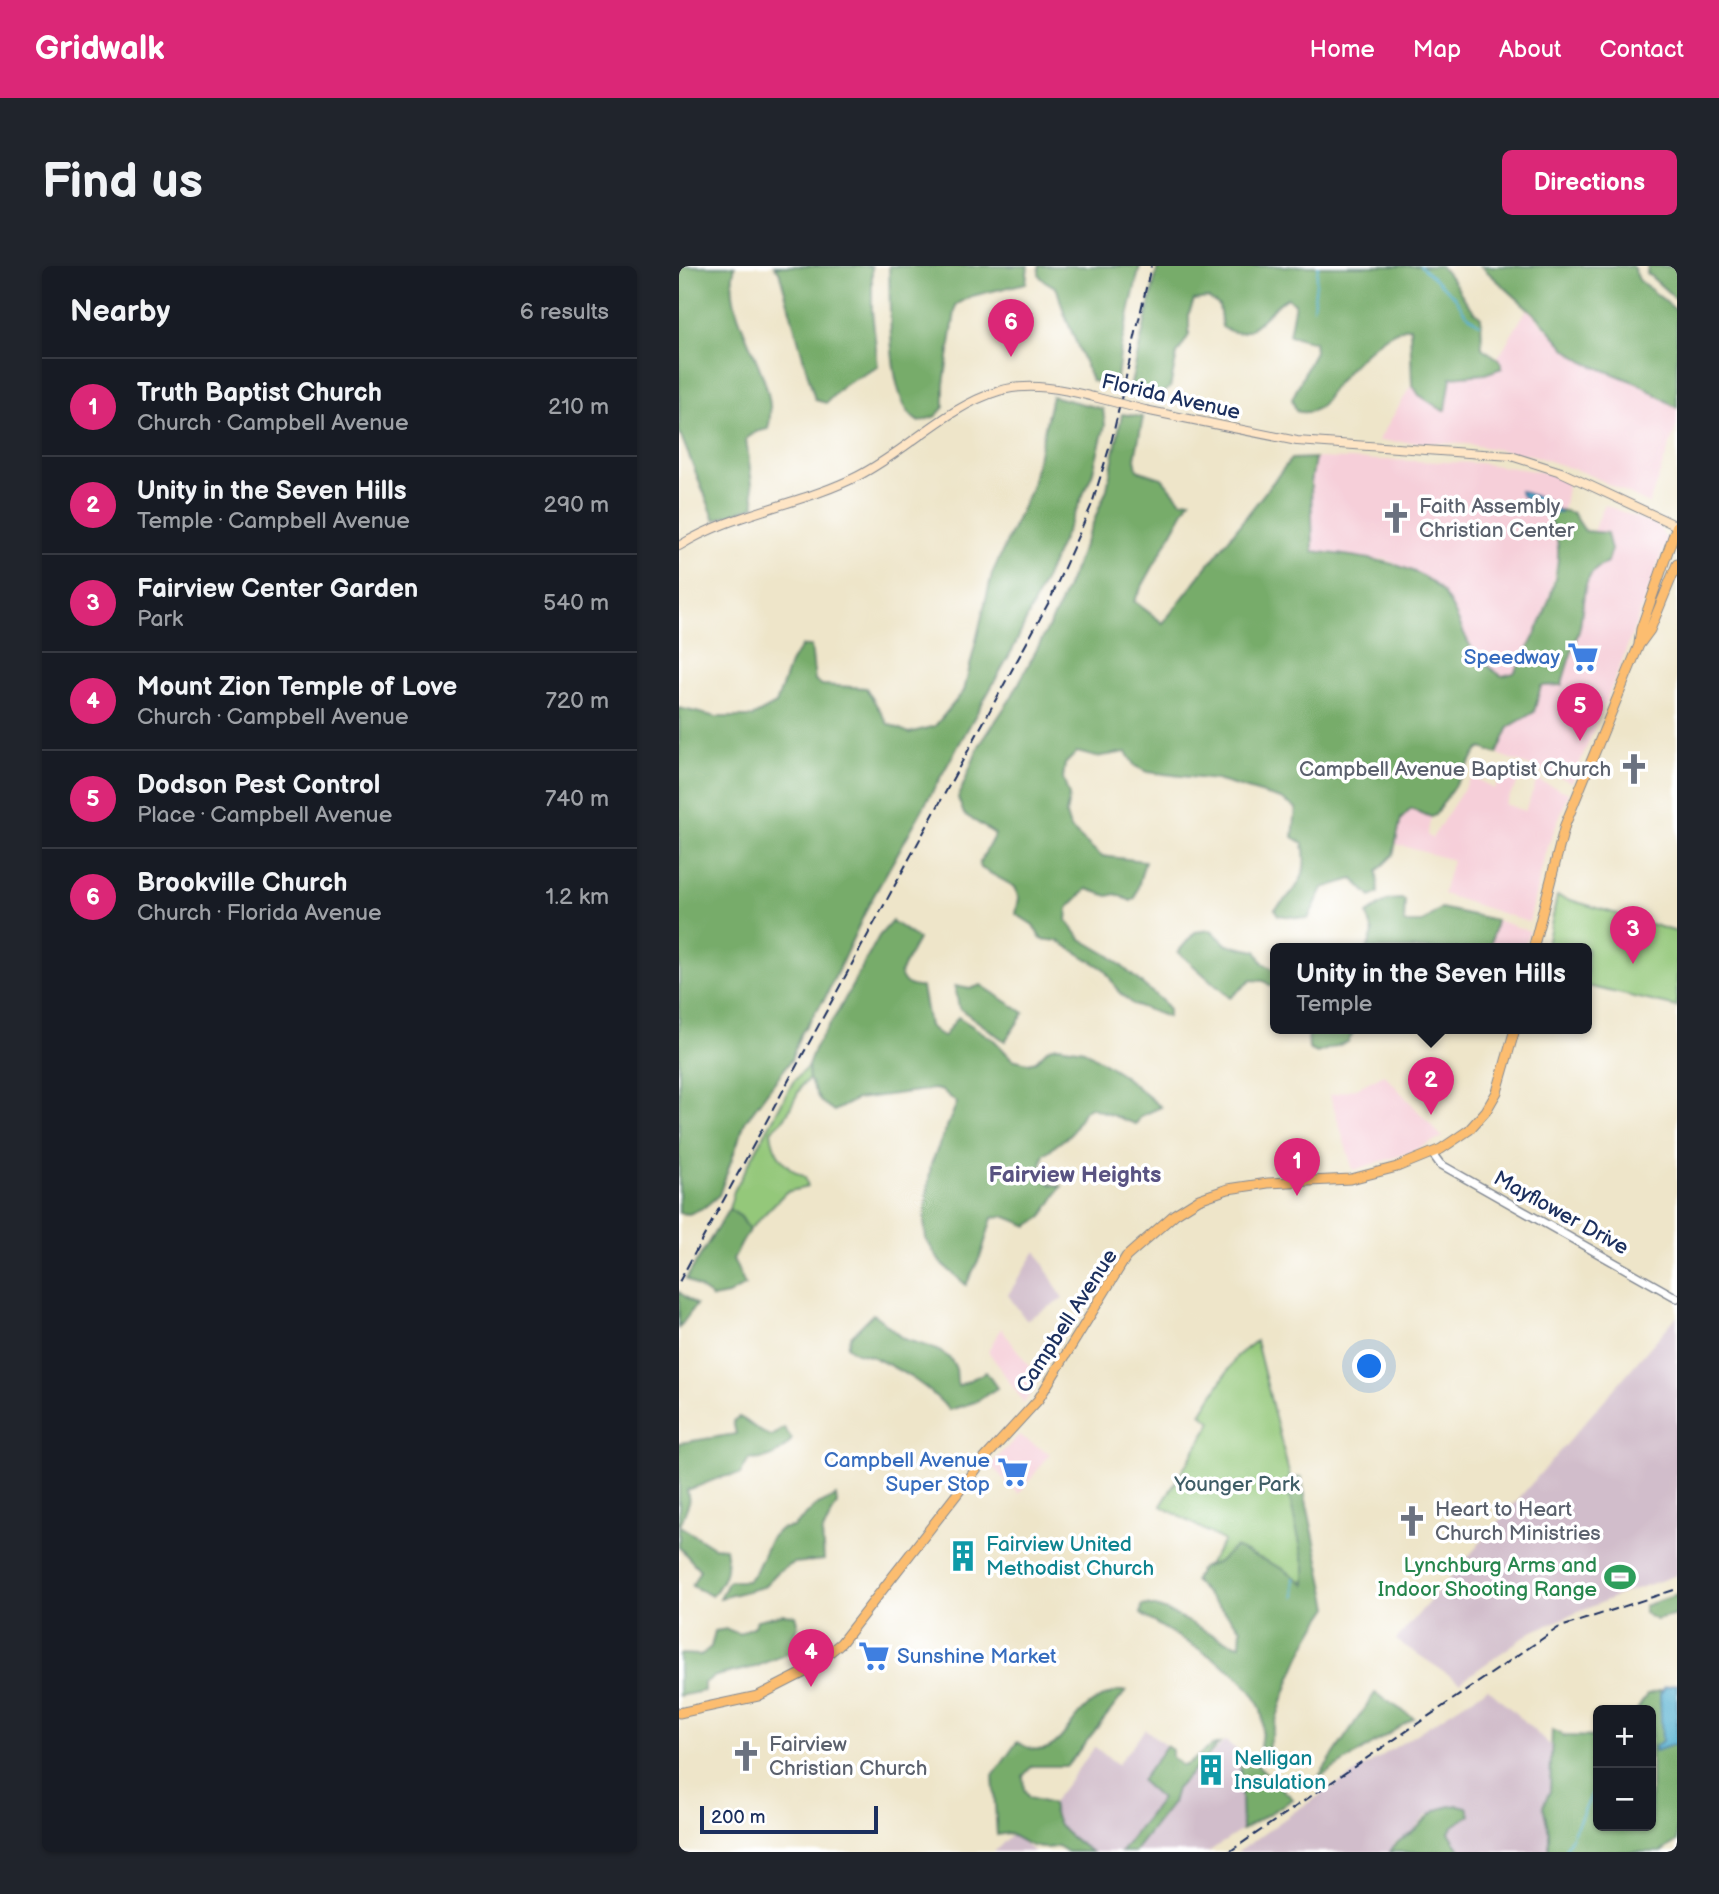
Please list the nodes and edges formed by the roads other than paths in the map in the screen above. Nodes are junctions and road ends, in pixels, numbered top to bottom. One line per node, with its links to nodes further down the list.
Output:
1 (1677, 526): 2 (main road, Florida Avenue, bridge); 4 (main road)
2 (679, 545)
3 (1677, 564): 4 (main road)
4 (1639, 645): 5 (main road)
5 (1535, 943)
6 (1514, 1034): 7 (main road, Campbell Avenue)
7 (1432, 1153): 8 (street, Mayflower Drive); 9 (main road, Campbell Avenue)
8 (1677, 1298)
9 (679, 1713)

